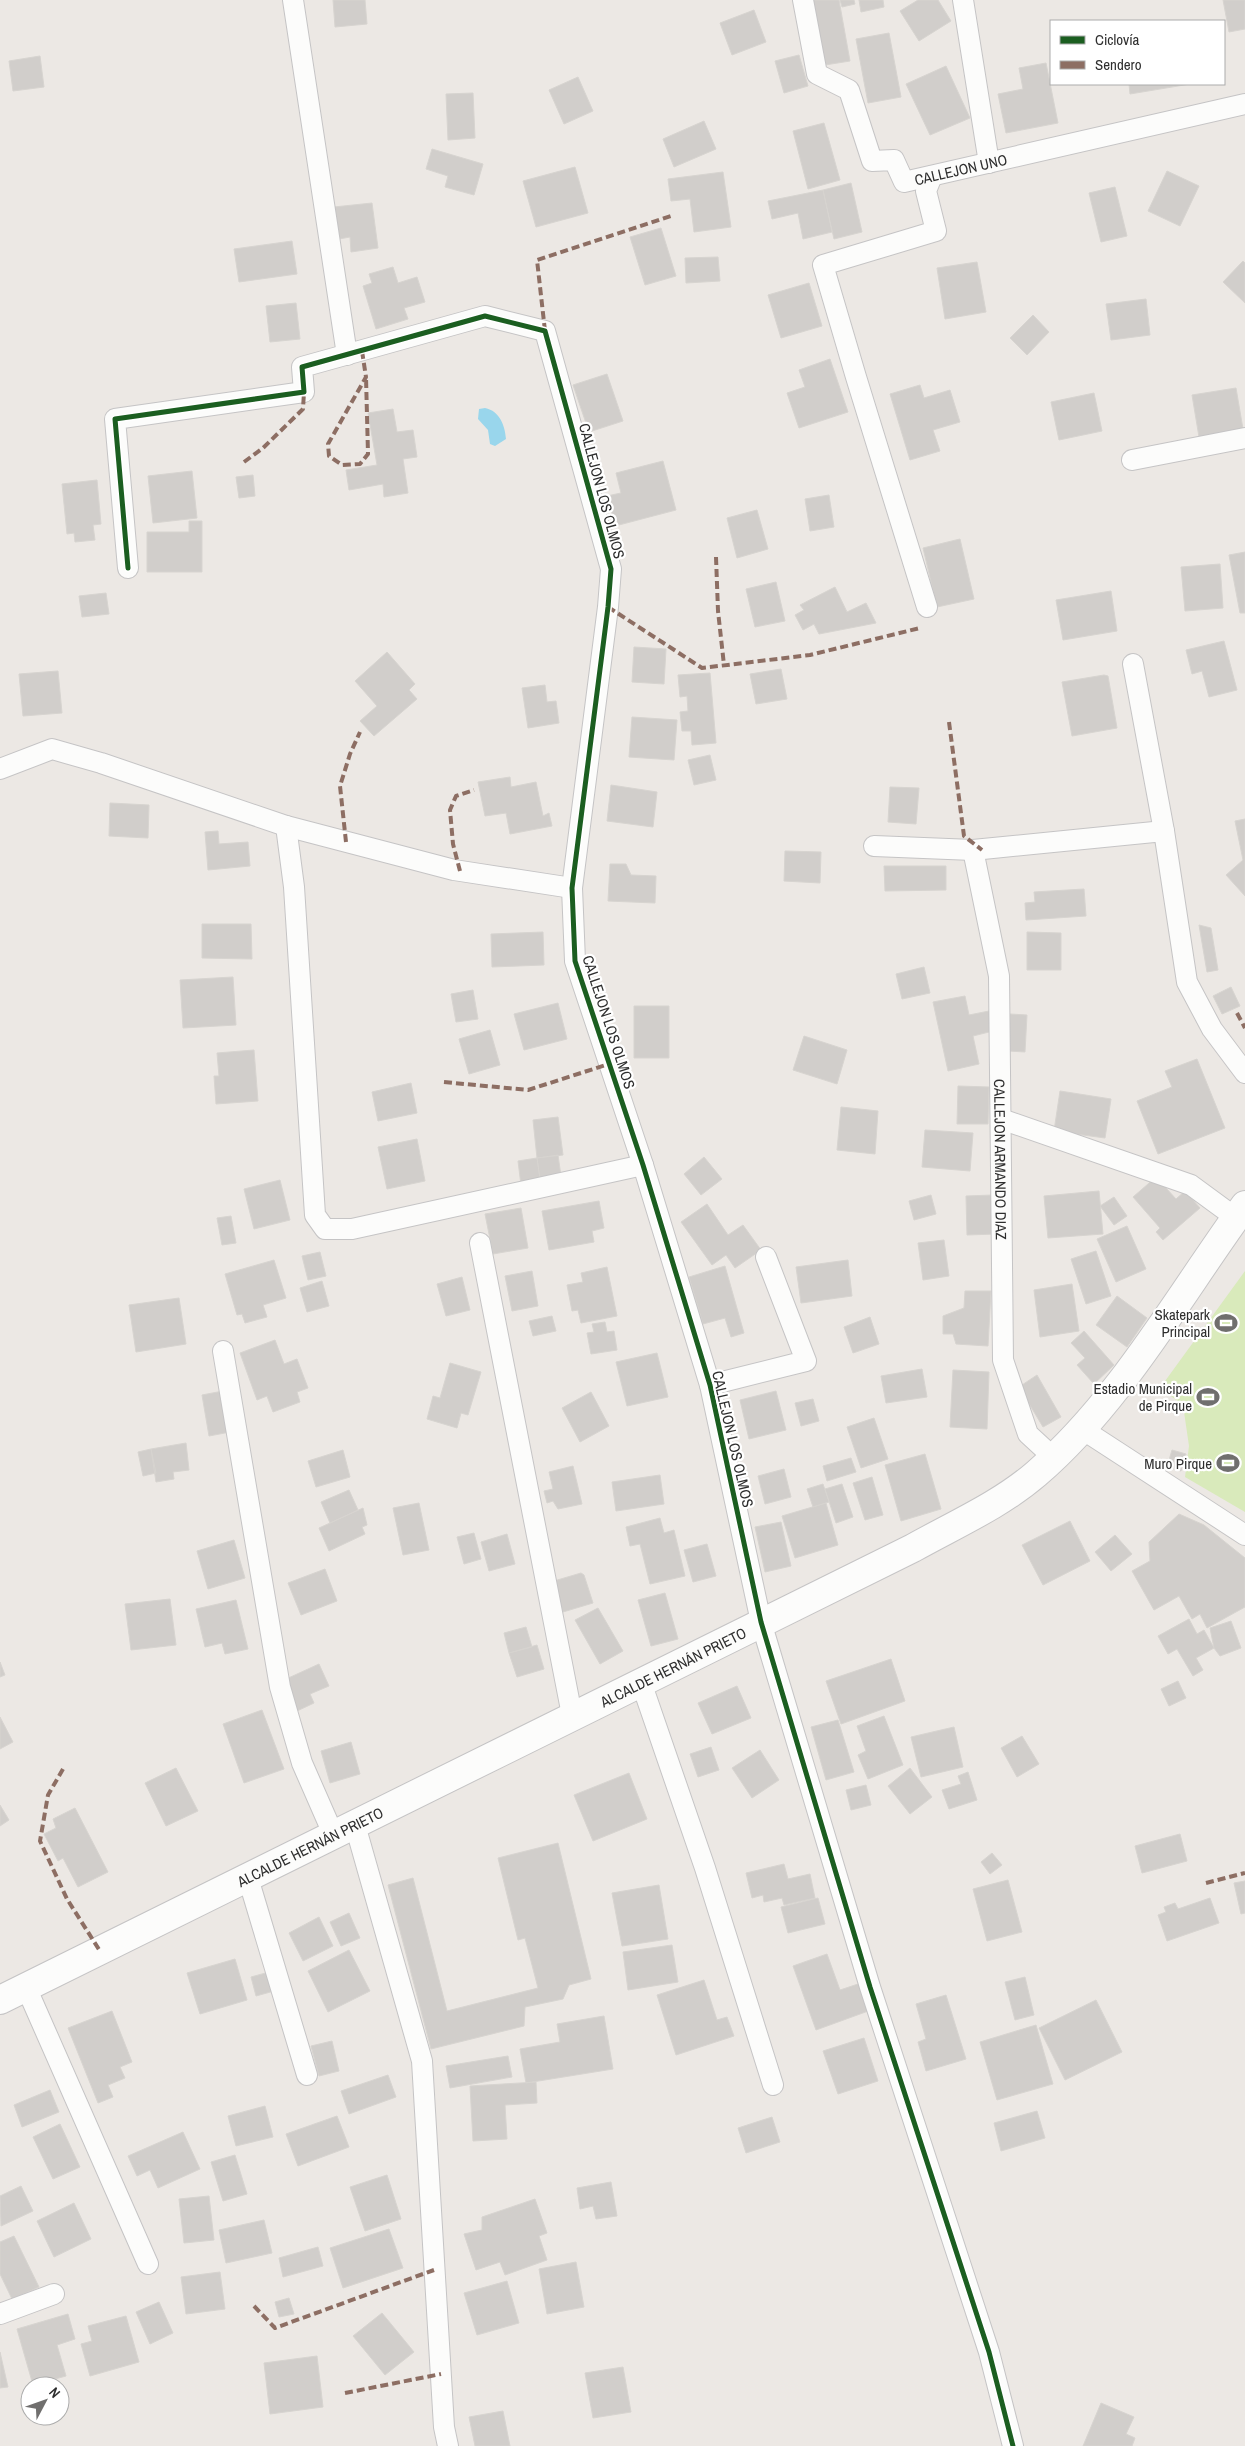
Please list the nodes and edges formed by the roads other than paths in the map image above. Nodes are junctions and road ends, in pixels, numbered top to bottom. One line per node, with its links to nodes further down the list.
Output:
1 (292, 0): 7 (street)
2 (804, 0): 6 (street, CALLEJON UNO)
3 (963, 0): 5 (street)
4 (1245, 104): 5 (street, CALLEJON UNO)
5 (989, 163): 6 (street, CALLEJON UNO)
6 (932, 176): 11 (street)
7 (347, 355): 10 (street); 18 (street, CALLEJON LOS OLMOS)
8 (1245, 438): 9 (street)
9 (1132, 460)
10 (128, 568)
11 (927, 607)
12 (1133, 664): 15 (street)
13 (0, 769): 14 (street)
14 (286, 826): 18 (street); 21 (street)
15 (1164, 831): 17 (street); 19 (street)
16 (874, 846): 17 (street)
17 (973, 850): 20 (street, CALLEJON ARMANDO DIAZ)
18 (572, 888): 21 (street, CALLEJON LOS OLMOS)
19 (1245, 1073)
20 (1001, 1119): 22 (street); 28 (street, CALLEJON ARMANDO DIAZ)
21 (643, 1165): 26 (street, CALLEJON LOS OLMOS)
22 (1241, 1212): 27 (main road, ALCALDE HERNÁN PRIETO)
23 (480, 1243): 32 (street)
24 (766, 1257): 26 (street)
25 (223, 1351): 33 (street)
26 (710, 1385): 30 (street, CALLEJON LOS OLMOS)
27 (1082, 1429): 28 (main road, ALCALDE HERNÁN PRIETO); 29 (street)
28 (1054, 1458): 30 (main road, ALCALDE HERNÁN PRIETO)
29 (1245, 1535)
30 (761, 1622): 31 (main road, ALCALDE HERNÁN PRIETO); 43 (street, CALLEJON LOS OLMOS)
31 (640, 1682): 32 (main road, ALCALDE HERNÁN PRIETO); 38 (street)
32 (572, 1716): 33 (main road, ALCALDE HERNÁN PRIETO)
33 (345, 1831): 34 (main road, ALCALDE HERNÁN PRIETO); 42 (street)
34 (248, 1878): 35 (main road, ALCALDE HERNÁN PRIETO); 37 (street)
35 (26, 1988): 36 (main road, ALCALDE HERNÁN PRIETO); 39 (street)
36 (0, 2000)
37 (307, 2075)
38 (773, 2085)
39 (148, 2264)
40 (54, 2294): 41 (street)
41 (0, 2314)
42 (448, 2446)
43 (1013, 2446)

